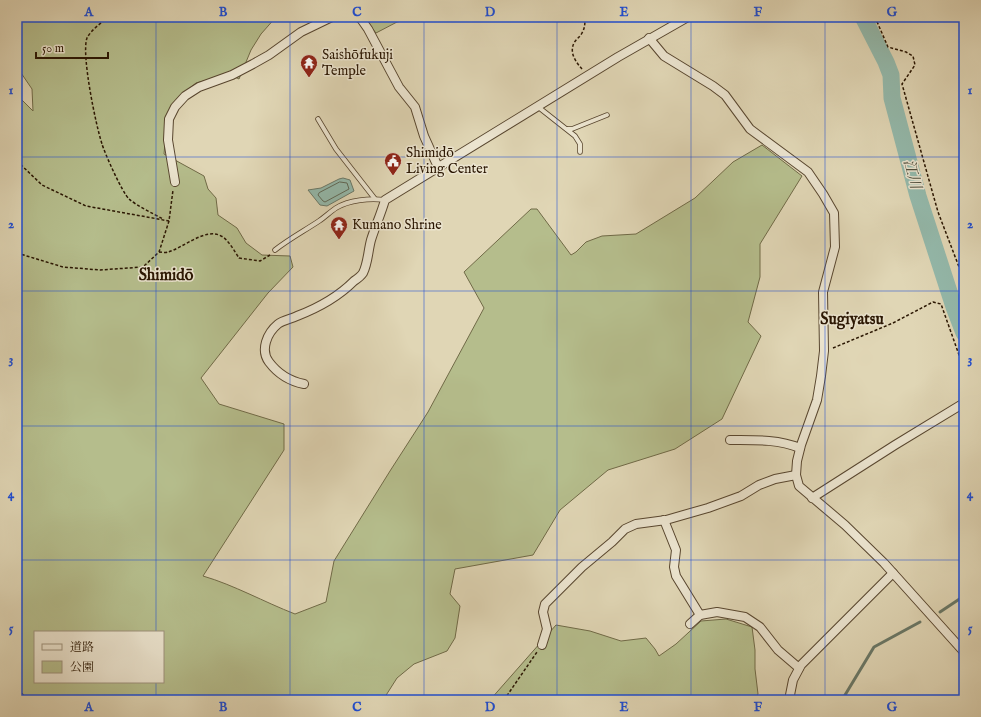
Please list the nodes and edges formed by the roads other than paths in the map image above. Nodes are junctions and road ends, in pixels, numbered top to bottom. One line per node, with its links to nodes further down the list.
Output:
1 (332, 17): 11 (street)
2 (358, 17): 10 (street)
3 (688, 17): 4 (street)
4 (649, 38): 5 (street); 18 (street)
5 (537, 106): 8 (lane); 10 (street)
6 (607, 115): 8 (lane)
7 (318, 119): 12 (lane)
8 (566, 129): 9 (lane)
9 (580, 152)
10 (438, 167): 13 (street)
11 (175, 182)
12 (375, 199): 13 (lane); 14 (lane)
13 (385, 200): 15 (street)
14 (275, 250)
15 (304, 384)
16 (964, 403): 20 (street)
17 (730, 440): 18 (street)
18 (800, 448): 19 (street)
19 (796, 475): 20 (street); 21 (street)
20 (812, 498): 22 (street)
21 (664, 520): 23 (street); 25 (street)
22 (893, 573): 26 (street); 27 (street)
23 (700, 615): 24 (street); 27 (street)
24 (690, 624)
25 (542, 645)
26 (964, 652)
27 (799, 668): 28 (street)
28 (789, 700)

